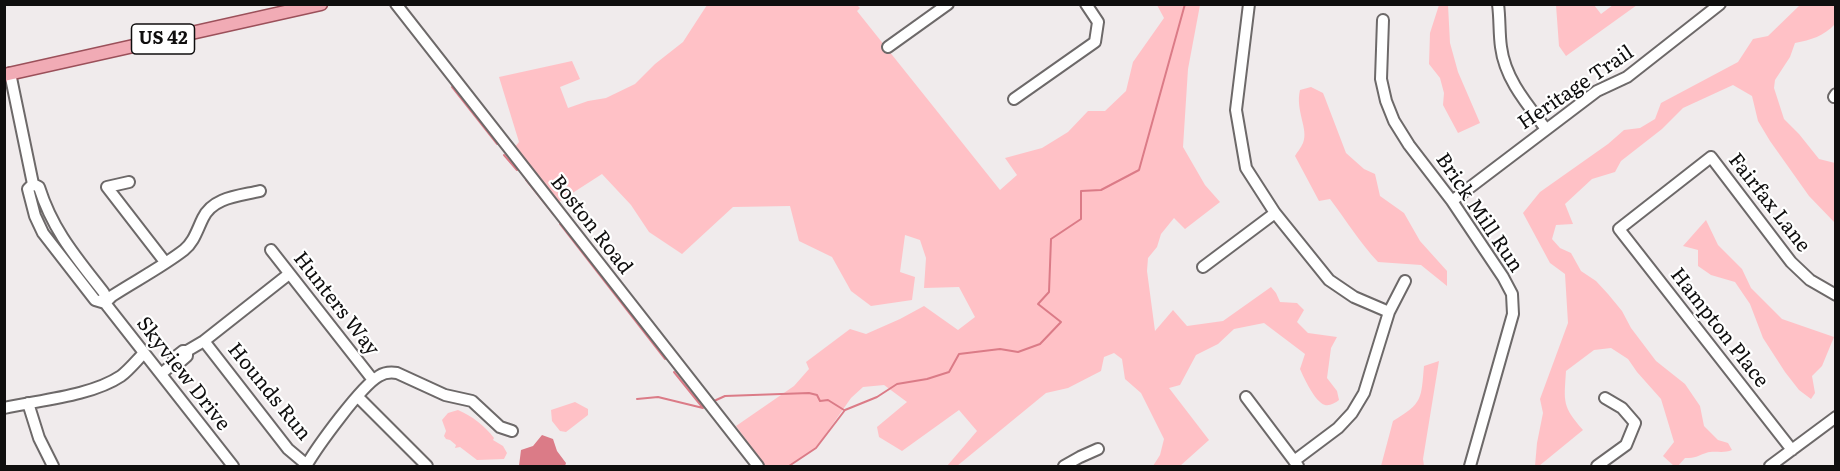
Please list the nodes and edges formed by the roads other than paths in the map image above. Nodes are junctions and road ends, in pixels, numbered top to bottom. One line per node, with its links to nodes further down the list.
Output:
1 (321, 4): 10 (main road, US 42)
2 (396, 4): 44 (street, Boston Road)
3 (948, 4): 9 (street)
4 (1086, 4): 11 (street)
5 (1249, 4): 16 (street)
6 (1498, 4): 12 (street)
7 (1720, 4): 12 (street, Heritage Trail)
8 (1383, 20): 15 (street, Brick Mill Run)
9 (888, 48)
10 (7, 74): 24 (street, Skyview Drive)
11 (1014, 99)
12 (1546, 129): 15 (street, Heritage Trail)
13 (129, 182): 19 (street)
14 (260, 191): 19 (street)
15 (1452, 201): 46 (street, Brick Mill Run)
16 (1275, 213): 20 (street); 25 (street)
17 (1618, 229): 23 (street, Fairfax Lane); 38 (street, Hampton Place)
18 (271, 250): 21 (street, Hunters Way)
19 (165, 262): 24 (street)
20 (1203, 267)
21 (290, 274): 26 (street); 29 (street, Hunters Way)
22 (1405, 281): 25 (street)
23 (1836, 295)
24 (105, 303): 27 (street, Skyview Drive)
25 (1389, 312): 39 (street)
26 (204, 341): 28 (street); 42 (street, Hounds Run)
27 (144, 353): 28 (street, Skyview Drive); 33 (street)
28 (160, 374): 41 (street, Skyview Drive)
29 (373, 380): 30 (street); 36 (street)
30 (358, 396): 42 (street); 43 (street)
31 (1246, 397): 39 (street)
32 (1605, 398): 47 (street)
33 (28, 403): 34 (street); 40 (street)
34 (4, 408)
35 (1835, 419): 38 (street)
36 (513, 431)
37 (1098, 449): 45 (street)
38 (1792, 450): 48 (street)
39 (1296, 464)
40 (53, 466)
41 (233, 466)
42 (306, 466)
43 (428, 466)
44 (758, 466)
45 (1064, 466)
46 (1470, 466)
47 (1597, 466)
48 (1770, 466)

